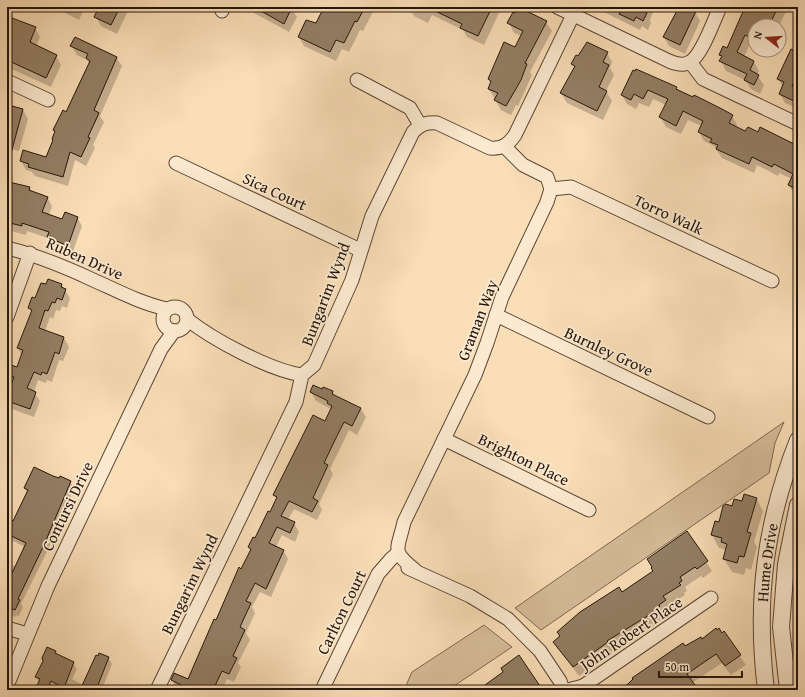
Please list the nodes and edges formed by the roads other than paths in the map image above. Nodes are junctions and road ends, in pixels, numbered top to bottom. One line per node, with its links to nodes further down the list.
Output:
1 (556, 7): 3 (street)
2 (720, 7): 4 (street)
3 (573, 15): 4 (street); 10 (street)
4 (690, 62): 8 (street)
5 (357, 80): 9 (street)
6 (7, 81): 7 (street)
7 (48, 100)
8 (798, 124)
9 (420, 125): 10 (street); 14 (street, Bungarim Wynd)
10 (504, 146): 12 (street)
11 (176, 163): 14 (street, Sica Court)
12 (551, 189): 16 (street, Torro Walk); 17 (street, Graman Way)
13 (7, 248): 15 (street, Ruben Drive)
14 (360, 250): 20 (street, Bungarim Wynd)
15 (30, 253): 18 (street); 19 (street, Ruben Drive)
16 (772, 281)
17 (496, 316): 21 (street, Burnley Grove); 22 (street, Graman Way)
18 (7, 317)
19 (173, 322): 20 (street); 29 (street, Contursi Drive)
20 (302, 375): 31 (street, Bungarim Wynd)
21 (708, 417)
22 (444, 439): 25 (street, Brighton Place); 26 (street, Graman Way)
23 (798, 440): 35 (street, Hume Drive)
24 (798, 505): 36 (street, Hume Drive)
25 (589, 510)
26 (394, 556): 32 (street, Carlton Court); 33 (street)
27 (711, 598): 34 (street, John Robert Place)
28 (7, 628): 29 (street)
29 (27, 634): 30 (street, Contursi Drive)
30 (8, 685)
31 (157, 690)
32 (322, 690)
33 (563, 690)
34 (568, 690)
35 (766, 690)
36 (788, 690)

